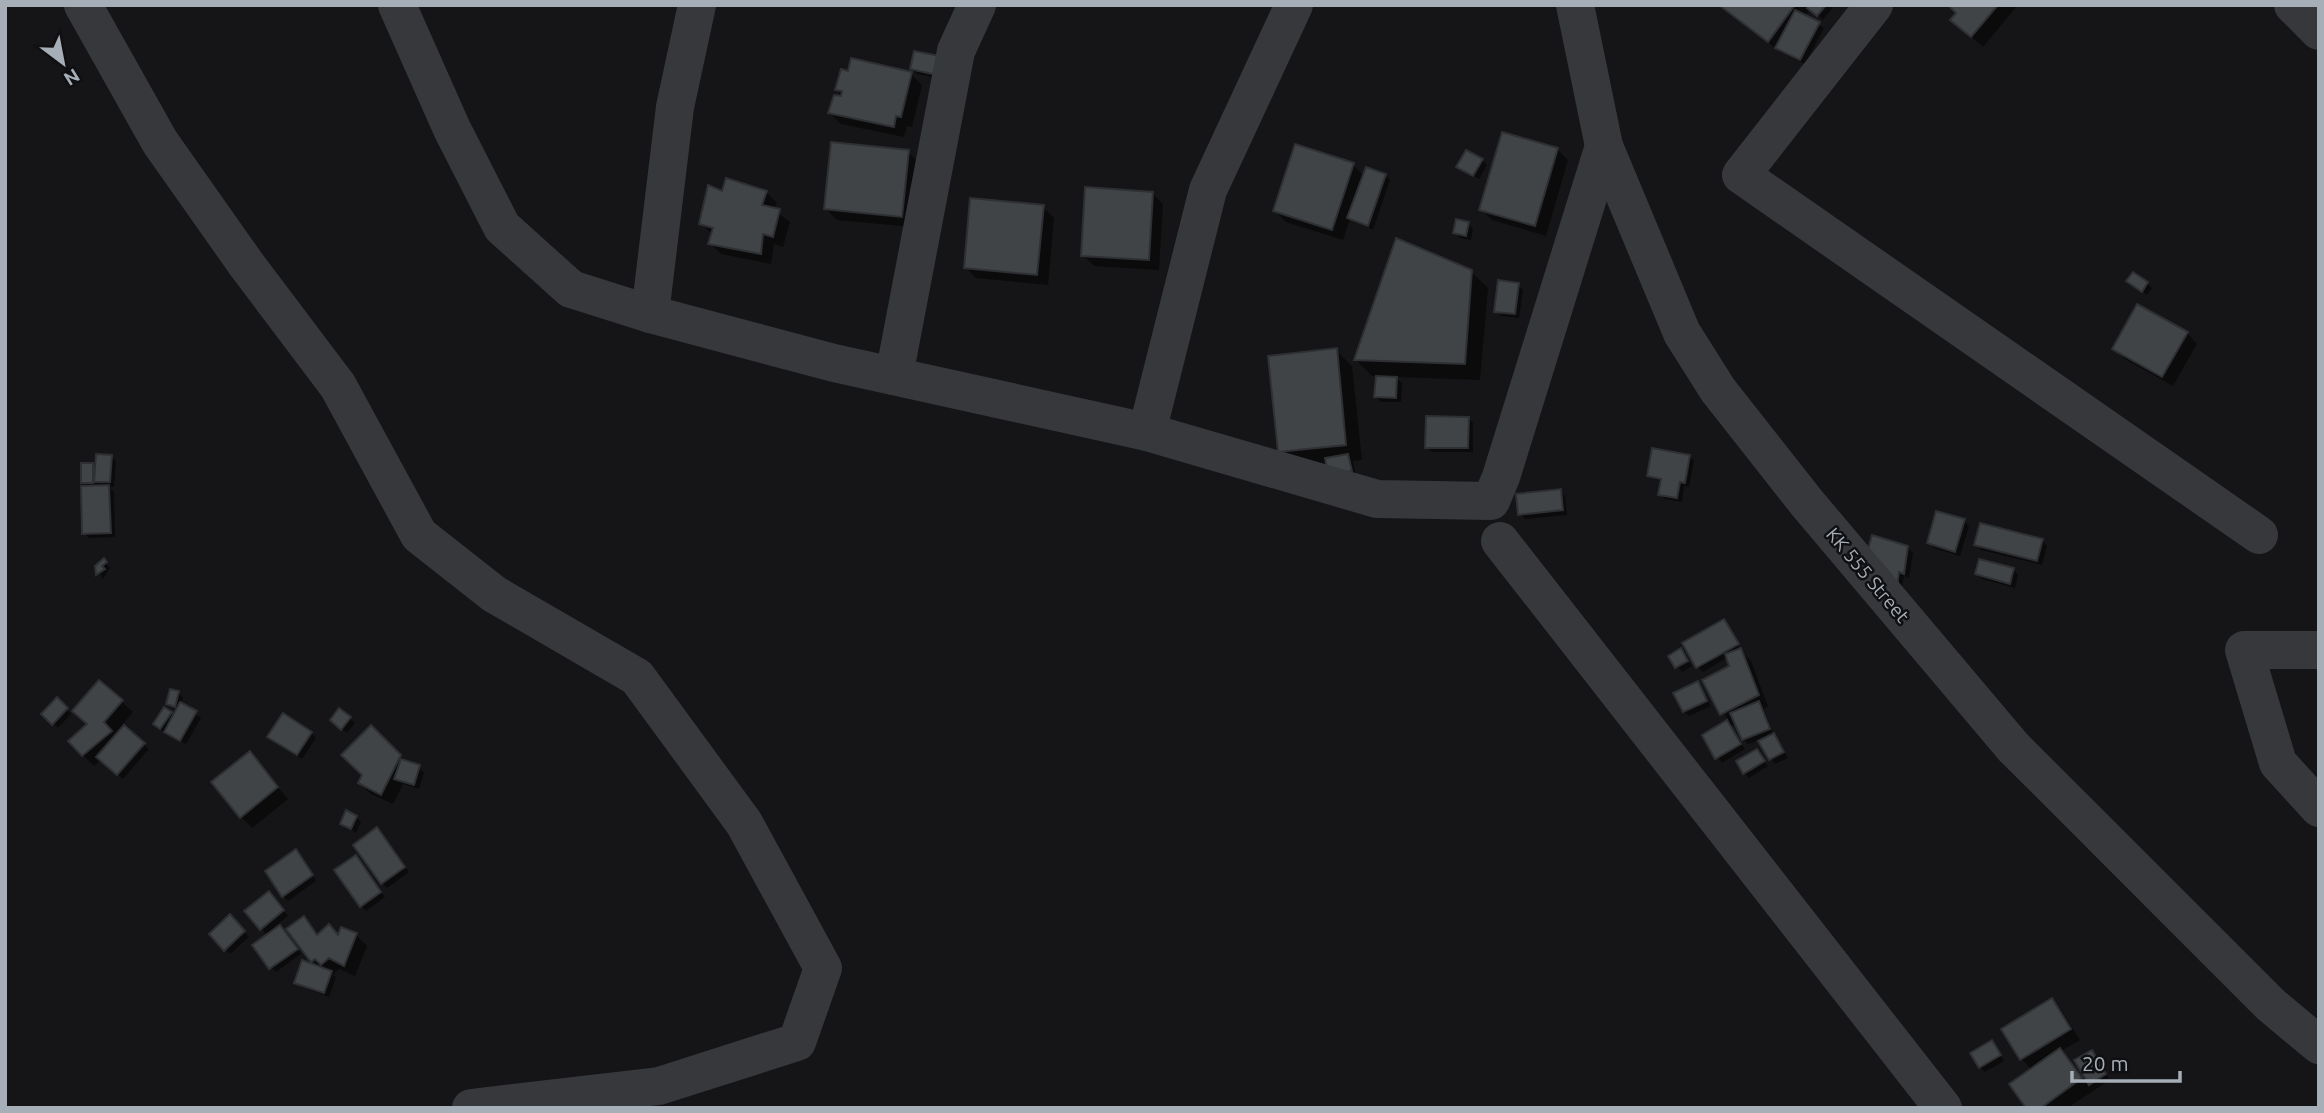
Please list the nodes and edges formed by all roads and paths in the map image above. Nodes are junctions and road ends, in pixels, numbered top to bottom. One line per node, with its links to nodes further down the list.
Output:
1 (83, 5): 19 (street)
2 (697, 5): 11 (street)
3 (977, 5): 12 (street)
4 (1294, 5): 13 (street)
5 (1575, 5): 10 (street, KK 555 Street)
6 (1874, 5): 14 (street)
7 (2293, 5): 9 (street)
8 (400, 7): 11 (street)
9 (2319, 31)
10 (1604, 146): 13 (street); 18 (street, KK 555 Street)
11 (650, 314): 12 (street)
12 (894, 376): 13 (street)
13 (1147, 432)
14 (2259, 535)
15 (1500, 541): 20 (street)
16 (2319, 650): 17 (street)
17 (2319, 808)
18 (2319, 1045)
19 (471, 1108)
20 (1943, 1108)

